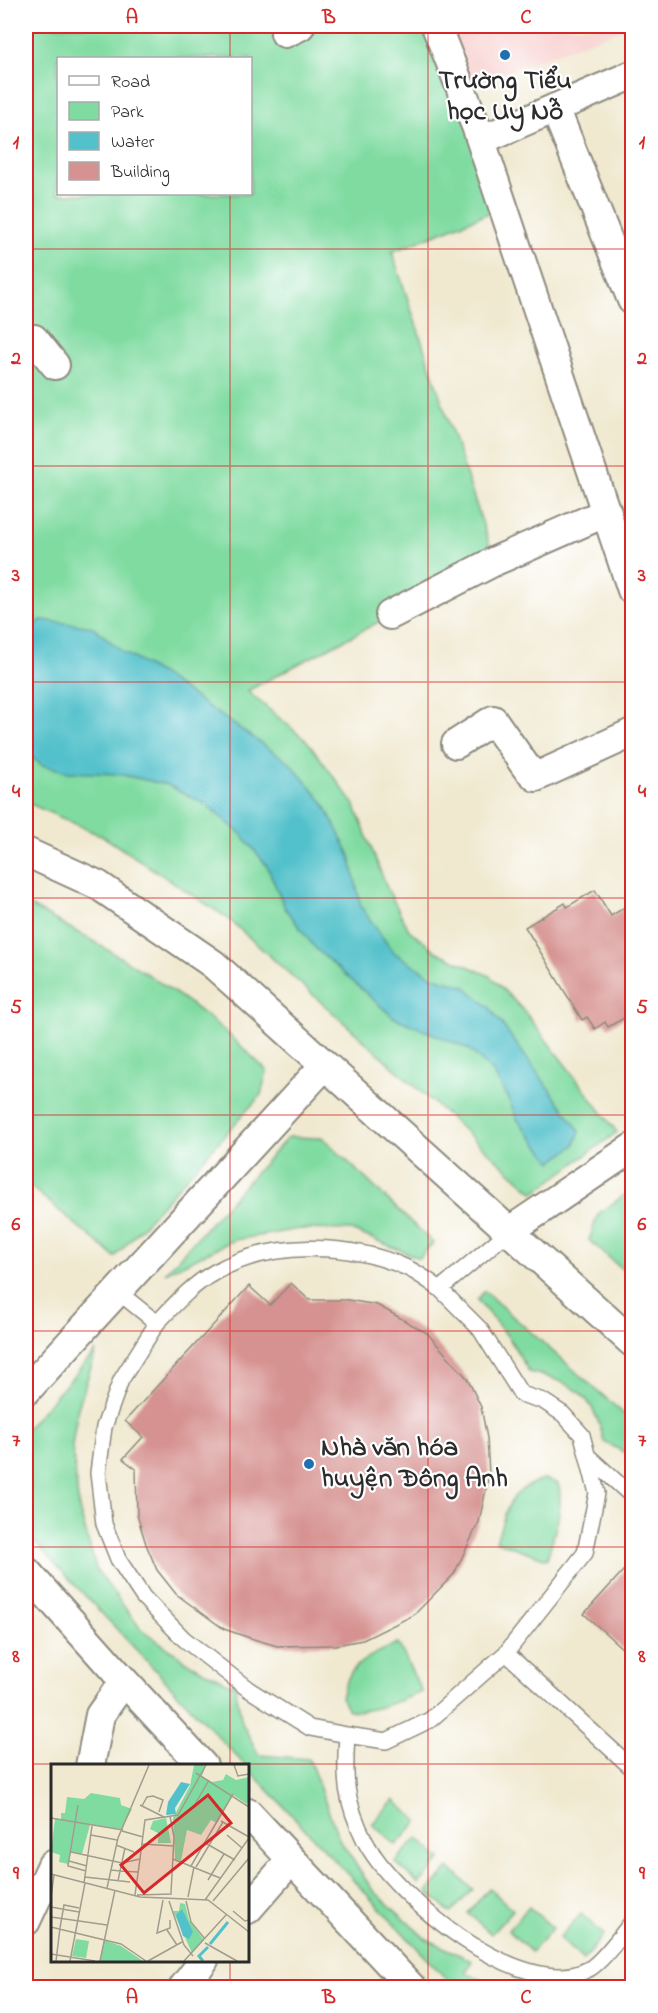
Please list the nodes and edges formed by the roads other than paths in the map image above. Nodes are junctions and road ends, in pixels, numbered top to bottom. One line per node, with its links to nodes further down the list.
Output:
1 (436, 26): 4 (street)
2 (633, 75): 3 (street)
3 (555, 108): 4 (street); 5 (street)
4 (481, 140): 8 (street)
5 (633, 300)
6 (26, 339): 7 (street)
7 (55, 365)
8 (607, 512): 9 (street); 10 (street)
9 (633, 591)
10 (390, 615)
11 (633, 733): 12 (street)
12 (456, 744)
13 (26, 852): 14 (street)
14 (324, 1066): 16 (street); 18 (street)
15 (633, 1148): 16 (street)
16 (508, 1232): 17 (lane); 20 (street)
17 (440, 1289): 19 (lane); 22 (lane)
18 (117, 1291): 19 (lane); 21 (street)
19 (157, 1323): 27 (lane)
20 (633, 1342)
21 (26, 1391)
22 (590, 1458): 23 (lane); 25 (lane)
23 (633, 1496)
24 (26, 1571): 26 (street)
25 (506, 1653): 27 (lane); 30 (lane)
26 (124, 1681): 28 (street); 29 (street)
27 (347, 1735): 36 (lane)
28 (90, 1764)
29 (201, 1764)
30 (633, 1768)
31 (249, 1814): 32 (street)
32 (291, 1860): 34 (street); 39 (street)
33 (51, 1867): 35 (street)
34 (249, 1908)
35 (26, 1921)
36 (633, 1922)
37 (202, 1962): 38 (street)
38 (183, 1988)
39 (412, 1988)

